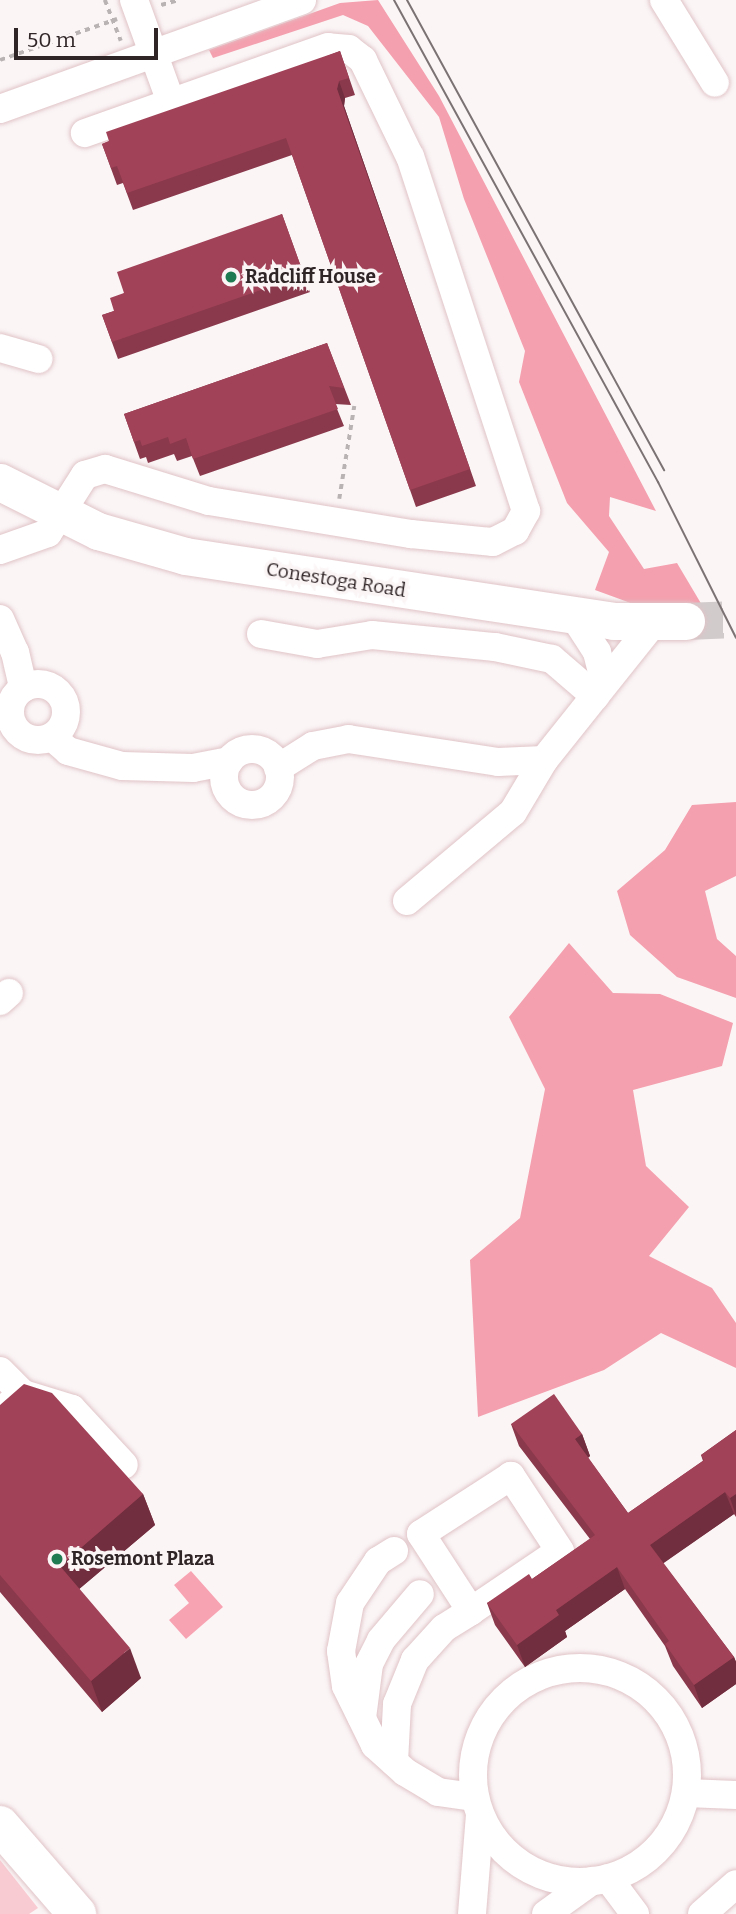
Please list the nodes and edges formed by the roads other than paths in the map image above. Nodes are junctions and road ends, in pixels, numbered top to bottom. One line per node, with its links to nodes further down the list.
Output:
1 (302, 0): 4 (street)
2 (664, 0): 5 (street)
3 (128, 11): 4 (street)
4 (142, 58): 6 (street); 7 (street)
5 (715, 83)
6 (171, 102): 8 (street); 12 (street)
7 (0, 109)
8 (85, 133)
9 (0, 348): 10 (street)
10 (38, 359)
11 (0, 482): 12 (main road, Conestoga Road)
12 (62, 516): 13 (street); 14 (main road, Conestoga Road)
13 (0, 550)
14 (573, 615): 16 (main road, Conestoga Road); 19 (street)
15 (0, 619): 18 (street)
16 (670, 621): 19 (street)
17 (261, 634): 19 (street)
18 (23, 688): 20 (street); 20 (street)
19 (599, 688): 21 (street)
20 (52, 737): 22 (street)
21 (544, 760): 23 (street); 24 (street)
22 (229, 761): 23 (street); 23 (street)
23 (278, 768)
24 (407, 901)
25 (0, 1371): 26 (street)
26 (22, 1394): 27 (street); 28 (street)
27 (0, 1413)
28 (124, 1465)
29 (394, 1551): 32 (street)
30 (420, 1594): 32 (street)
31 (471, 1611): 31 (street); 33 (street)
32 (362, 1721): 33 (street)
33 (394, 1762): 36 (street)
34 (686, 1793): 35 (street); 36 (street); 38 (street)
35 (736, 1795)
36 (478, 1806): 38 (street); 41 (street)
37 (0, 1825): 40 (highway)
38 (600, 1880): 42 (street); 43 (street)
39 (736, 1884): 44 (street)
40 (77, 1914)
41 (472, 1914)
42 (546, 1914)
43 (635, 1914)
44 (702, 1914)

